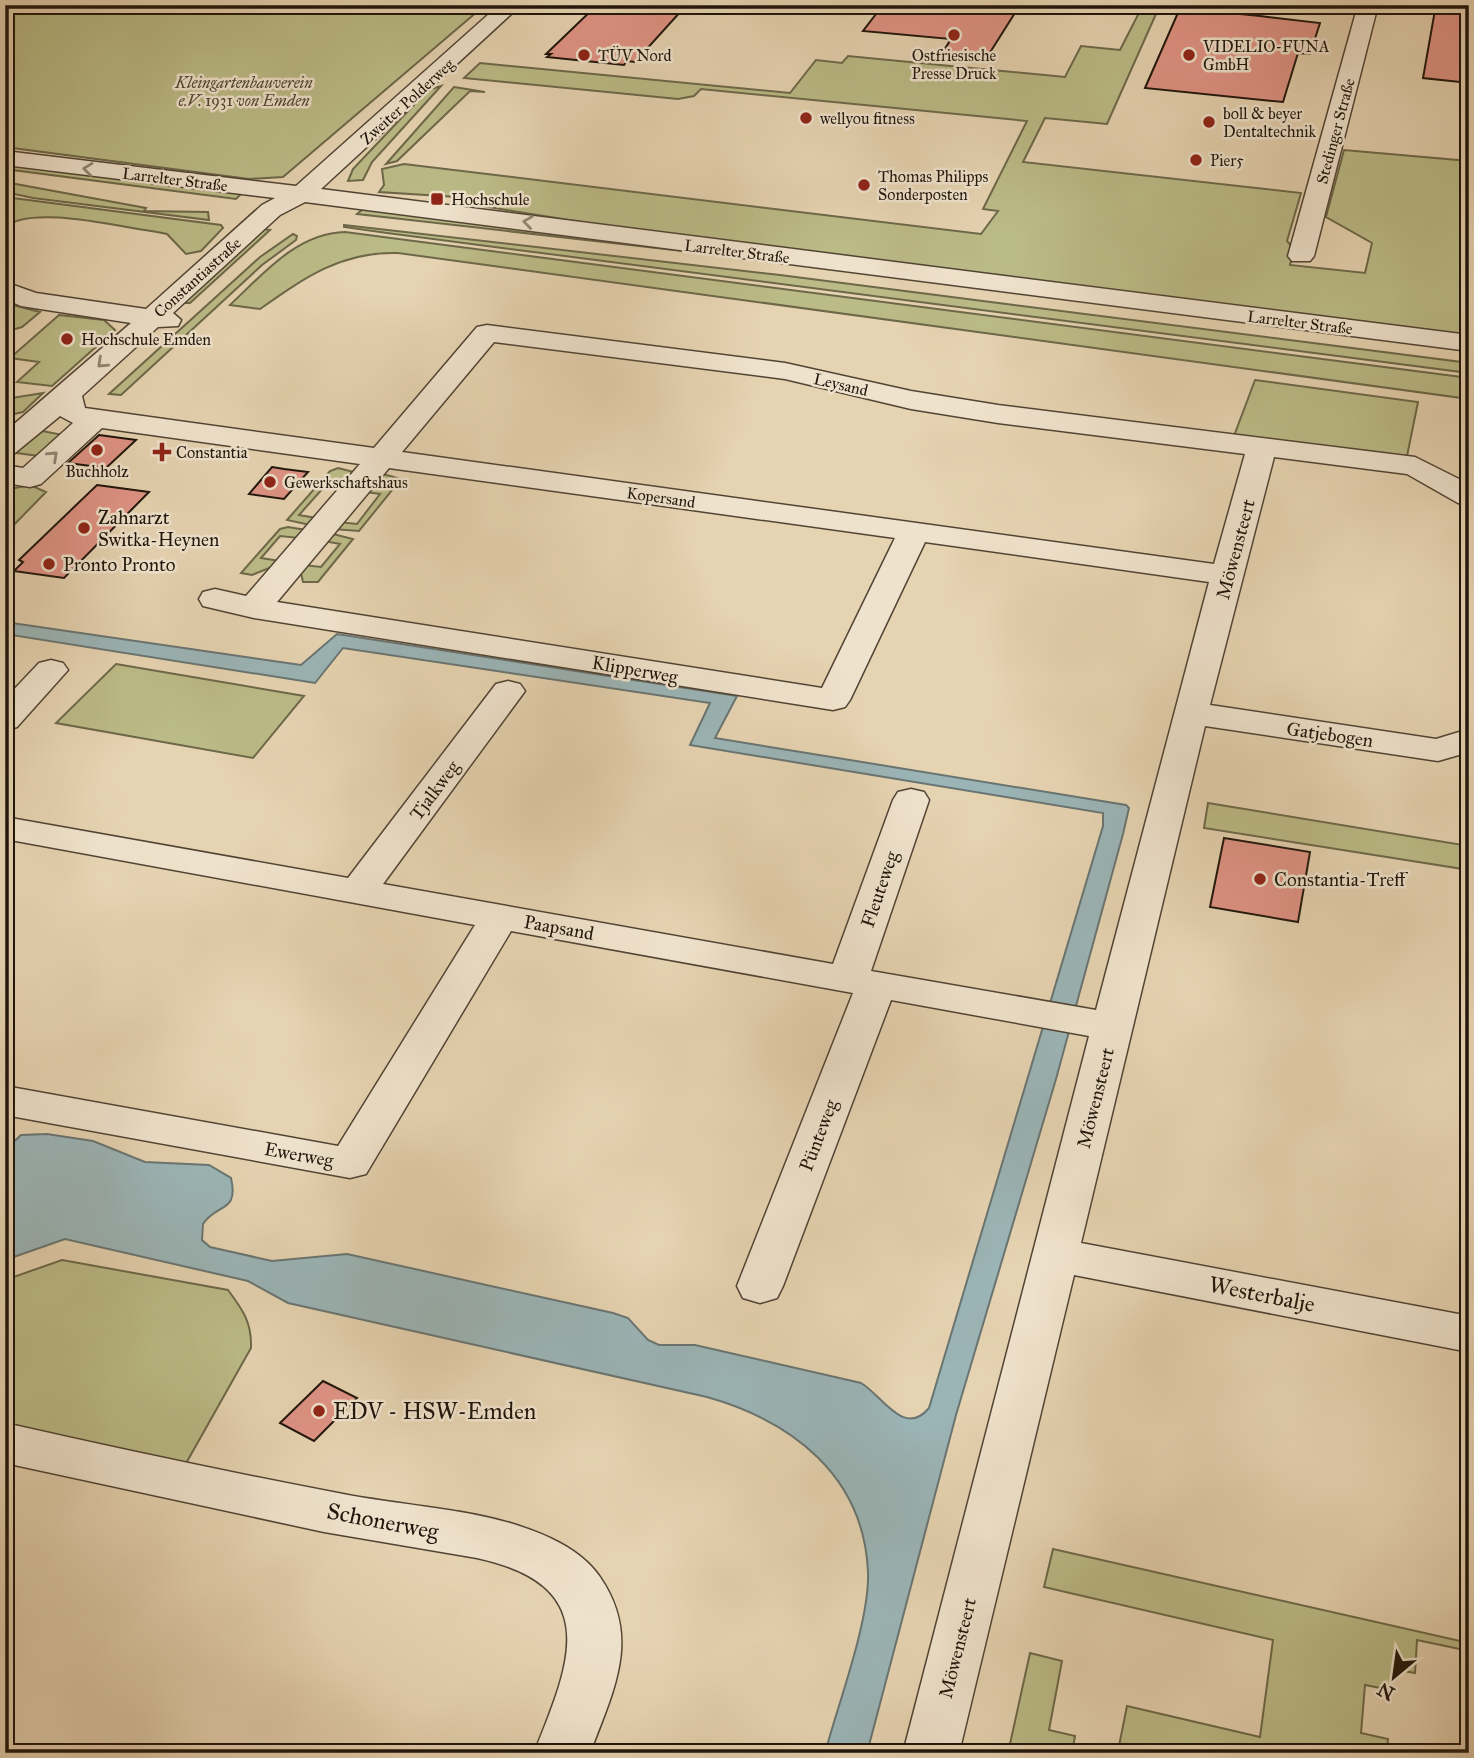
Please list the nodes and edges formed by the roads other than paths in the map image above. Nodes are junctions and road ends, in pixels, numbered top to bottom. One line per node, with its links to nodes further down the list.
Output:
1 (511, 5): 5 (street, Zweiter Polderweg)
2 (1368, 5): 7 (street, Stedinger Straße)
3 (5, 159): 5 (street, Larrelter Straße, one-way to 3)
4 (5, 175): 6 (street, Larrelter Straße)
5 (300, 204): 6 (street, Larrelter Straße); 10 (street, Constantiastraße); 11 (street, Larrelter Straße, one-way to 5); 12 (street, Larrelter Straße)
6 (271, 210): 9 (street, Constantiastraße)
7 (1301, 256)
8 (5, 290): 9 (street)
9 (151, 318): 10 (street); 13 (street, Constantiastraße, one-way to 13)
10 (179, 322): 14 (street, Constantiastraße)
11 (1469, 343)
12 (1469, 358)
13 (68, 394): 14 (street); 16 (street, Constantiastraße)
14 (95, 418): 17 (street, Kopersand); 18 (street, one-way to 14)
15 (1262, 445): 17 (street, Leysand); 19 (street, Leysand); 21 (street, Möwensteert)
16 (5, 447)
17 (380, 459): 20 (street, Kopersand); 23 (street)
18 (5, 474)
19 (1469, 498)
20 (914, 532): 21 (street, Kopersand); 23 (street, Klipperweg)
21 (1227, 575): 26 (street, Möwensteert)
22 (215, 599): 23 (street, Klipperweg)
23 (254, 608)
24 (51, 670): 27 (street)
25 (508, 691): 31 (street, Tjalkweg)
26 (1191, 713): 28 (street, Gatjebogen); 34 (street, Möwensteert)
27 (5, 720)
28 (1469, 740)
29 (911, 800): 33 (street, Fleuteweg)
30 (5, 828): 31 (street, Paapsand)
31 (359, 890): 32 (street, Paapsand)
32 (500, 916): 33 (street, Paapsand); 35 (street, Ewerweg)
33 (862, 981): 34 (street, Paapsand); 37 (street, Pünteweg)
34 (1076, 1020): 36 (street, Möwensteert)
35 (5, 1100)
36 (1055, 1255): 38 (street, Westerbalje); 41 (street, Möwensteert)
37 (760, 1286)
38 (1469, 1334)
39 (5, 1443): 40 (street, Schonerweg)
40 (562, 1753)
41 (931, 1753)

